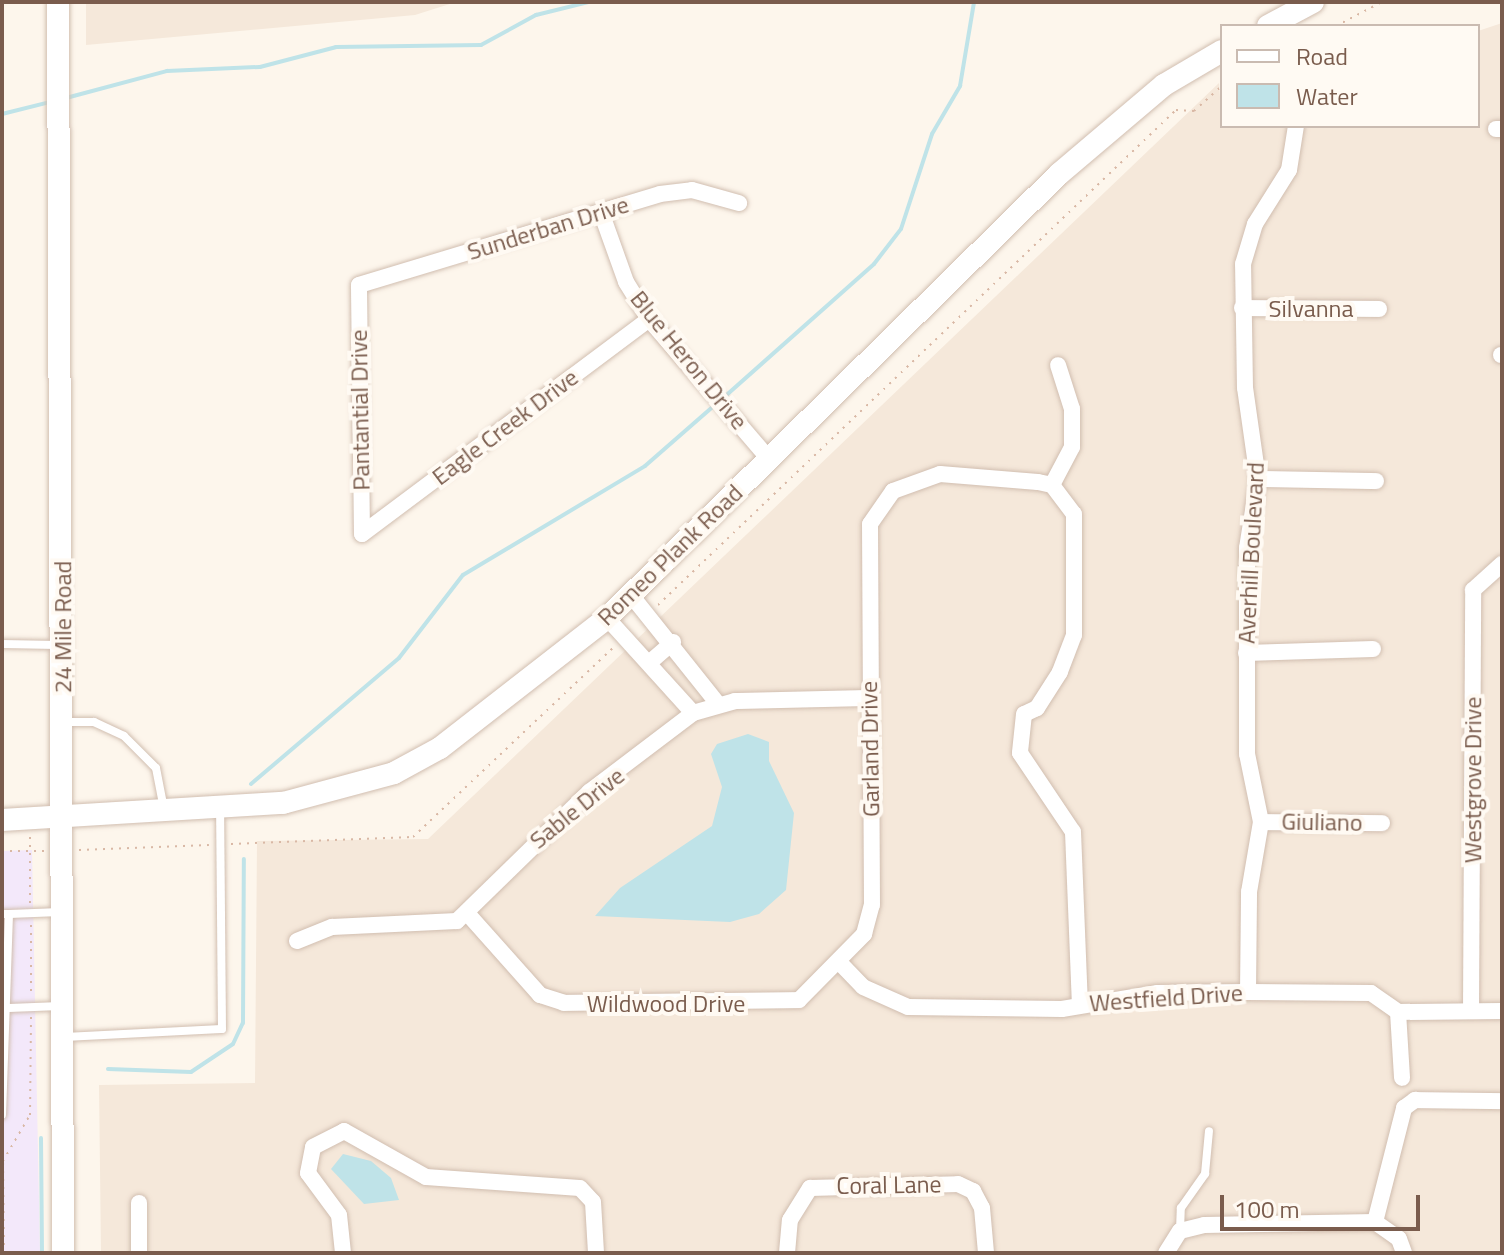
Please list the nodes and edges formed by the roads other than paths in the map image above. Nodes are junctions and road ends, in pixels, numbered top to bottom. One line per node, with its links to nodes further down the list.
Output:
1 (58, 2): 23 (street, 24 Mile Road)
2 (1313, 2): 3 (street)
3 (1272, 24)
4 (1220, 52): 13 (street, Romeo Plank Road)
5 (1296, 128): 9 (street, Averhill Boulevard)
6 (739, 203): 7 (street, Sunderban Drive)
7 (601, 212): 8 (street, Sunderban Drive); 11 (street, Blue Heron Drive)
8 (359, 285): 17 (street, Pantantial Drive)
9 (1242, 308): 10 (street, Silvanna); 14 (street, Averhill Boulevard)
10 (1379, 309)
11 (649, 319): 13 (street, Blue Heron Drive); 17 (street, Eagle Creek Drive)
12 (1058, 365): 16 (street)
13 (769, 459): 19 (street, Romeo Plank Road)
14 (1258, 479): 15 (street); 25 (street, Averhill Boulevard)
15 (1376, 481)
16 (1052, 485): 27 (street, Garland Drive); 43 (street)
17 (362, 534)
18 (1502, 564): 46 (street, Westgrove Drive)
19 (631, 595): 20 (street, Romeo Plank Road); 21 (street)
20 (607, 618): 26 (street); 31 (street, Romeo Plank Road)
21 (673, 642): 26 (street); 28 (street)
22 (2, 644): 23 (lane)
23 (63, 645): 30 (street, 24 Mile Road)
24 (1373, 649): 25 (street)
25 (1246, 653): 35 (street, Averhill Boulevard)
26 (649, 663): 29 (street)
27 (870, 698): 28 (street, Sable Drive); 41 (street, Garland Drive)
28 (718, 704): 29 (street, Sable Drive)
29 (693, 713): 38 (street, Sable Drive)
30 (64, 722): 32 (lane); 33 (street, 24 Mile Road)
31 (220, 809): 32 (street, Romeo Plank Road); 49 (lane)
32 (165, 813): 33 (street, Romeo Plank Road)
33 (65, 817): 34 (street, Romeo Plank Road); 37 (street, 24 Mile Road)
34 (2, 820)
35 (1261, 822): 36 (street, Giuliano); 42 (street, Averhill Boulevard)
36 (1382, 823)
37 (64, 912): 39 (lane); 44 (street, 24 Mile Road)
38 (467, 913): 40 (street, Sable Drive); 41 (street, Wildwood Drive)
39 (6, 914): 45 (lane)
40 (297, 941)
41 (840, 963): 43 (street, Westfield Drive)
42 (1248, 992): 43 (street, Westfield Drive); 48 (street, Westfield Drive)
43 (1080, 1003)
44 (63, 1006): 45 (lane); 49 (street, 24 Mile Road)
45 (9, 1008): 52 (lane)
46 (1471, 1010): 47 (street); 48 (street)
47 (1502, 1011)
48 (1398, 1012): 50 (street)
49 (64, 1037): 57 (street, 24 Mile Road)
50 (1402, 1078)
51 (1502, 1101): 55 (street)
52 (2, 1115)
53 (1209, 1131): 56 (lane)
54 (139, 1203): 58 (street)
55 (1375, 1222): 56 (street); 64 (street)
56 (1180, 1231): 63 (street)
57 (63, 1253)
58 (139, 1253)
59 (343, 1253): 60 (street)
60 (596, 1253)
61 (787, 1253): 62 (street, Coral Lane)
62 (986, 1253)
63 (1166, 1253)
64 (1404, 1253)

